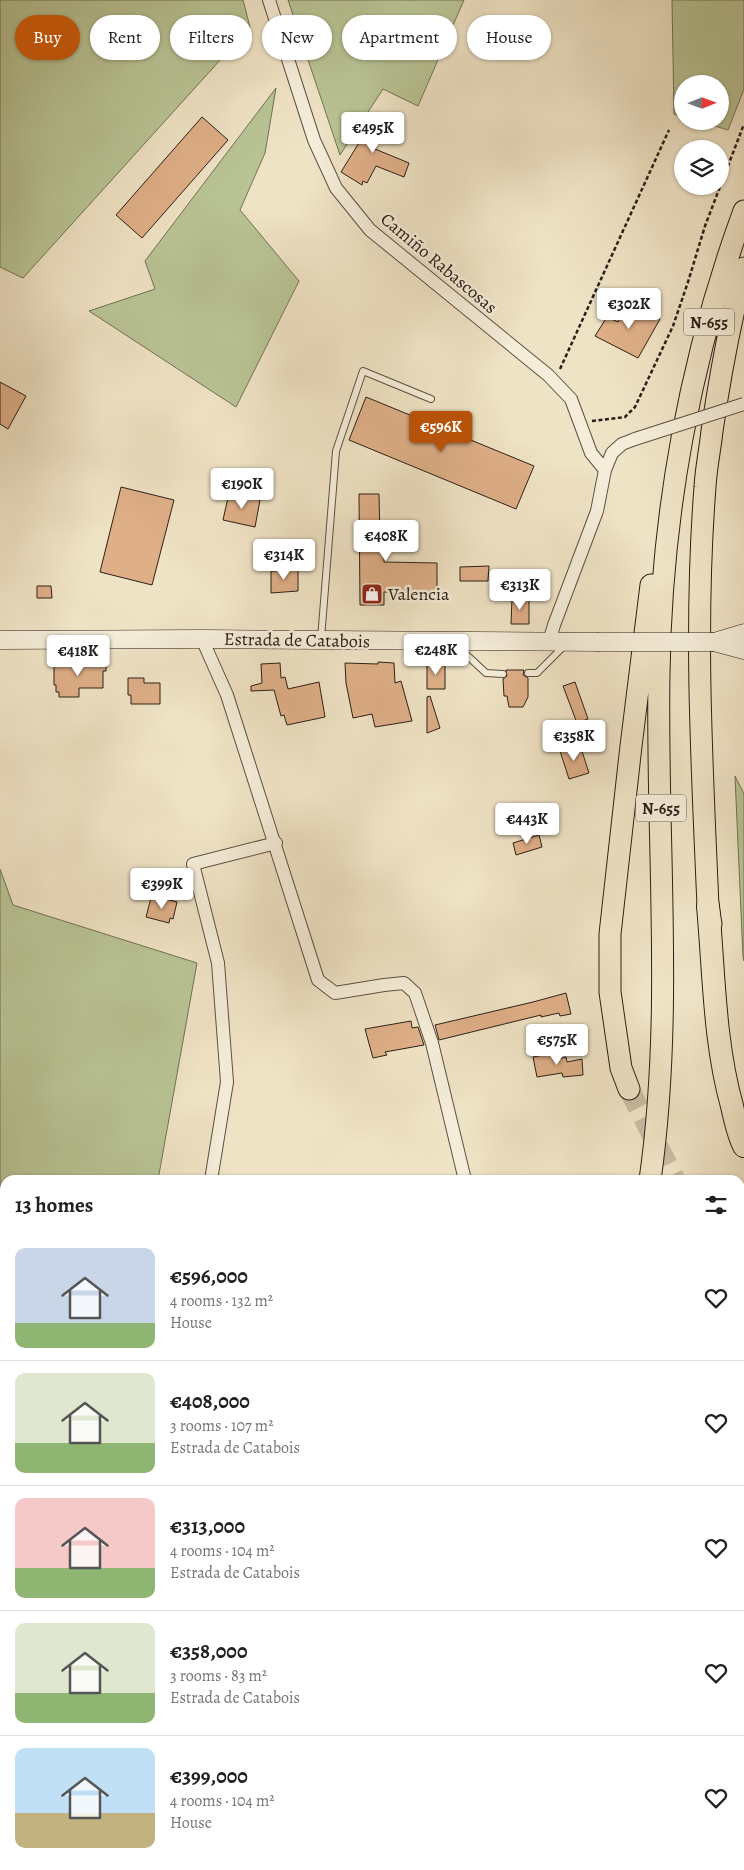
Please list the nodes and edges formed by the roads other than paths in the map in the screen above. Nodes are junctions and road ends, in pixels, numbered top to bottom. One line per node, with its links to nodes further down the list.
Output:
1 (269, 0): 7 (street, Camiño Rabascosas)
2 (744, 210): 6 (highway, N-655)
3 (744, 268): 20 (highway)
4 (431, 398): 11 (lane)
5 (744, 404): 7 (street, bridge)
6 (683, 437): 21 (highway); 26 (highway, N-655)
7 (605, 470): 13 (street)
8 (744, 633): 15 (main road)
9 (202, 639): 10 (main road, Estrada de Catabois); 11 (main road, Estrada de Catabois); 19 (street)
10 (0, 640)
11 (321, 640): 12 (main road, Estrada de Catabois)
12 (452, 642): 13 (main road, Estrada de Catabois); 18 (lane)
13 (549, 642): 14 (main road, Estrada de Catabois)
14 (568, 642): 15 (main road, Estrada de Catabois, bridge); 17 (lane)
15 (714, 642): 16 (main road)
16 (744, 650)
17 (528, 673)
18 (503, 674)
19 (276, 844): 24 (street); 25 (street)
20 (708, 906): 22 (highway); 23 (highway)
21 (629, 1089)
22 (744, 1112)
23 (744, 1146)
24 (212, 1175)
25 (464, 1175)
26 (651, 1175)

